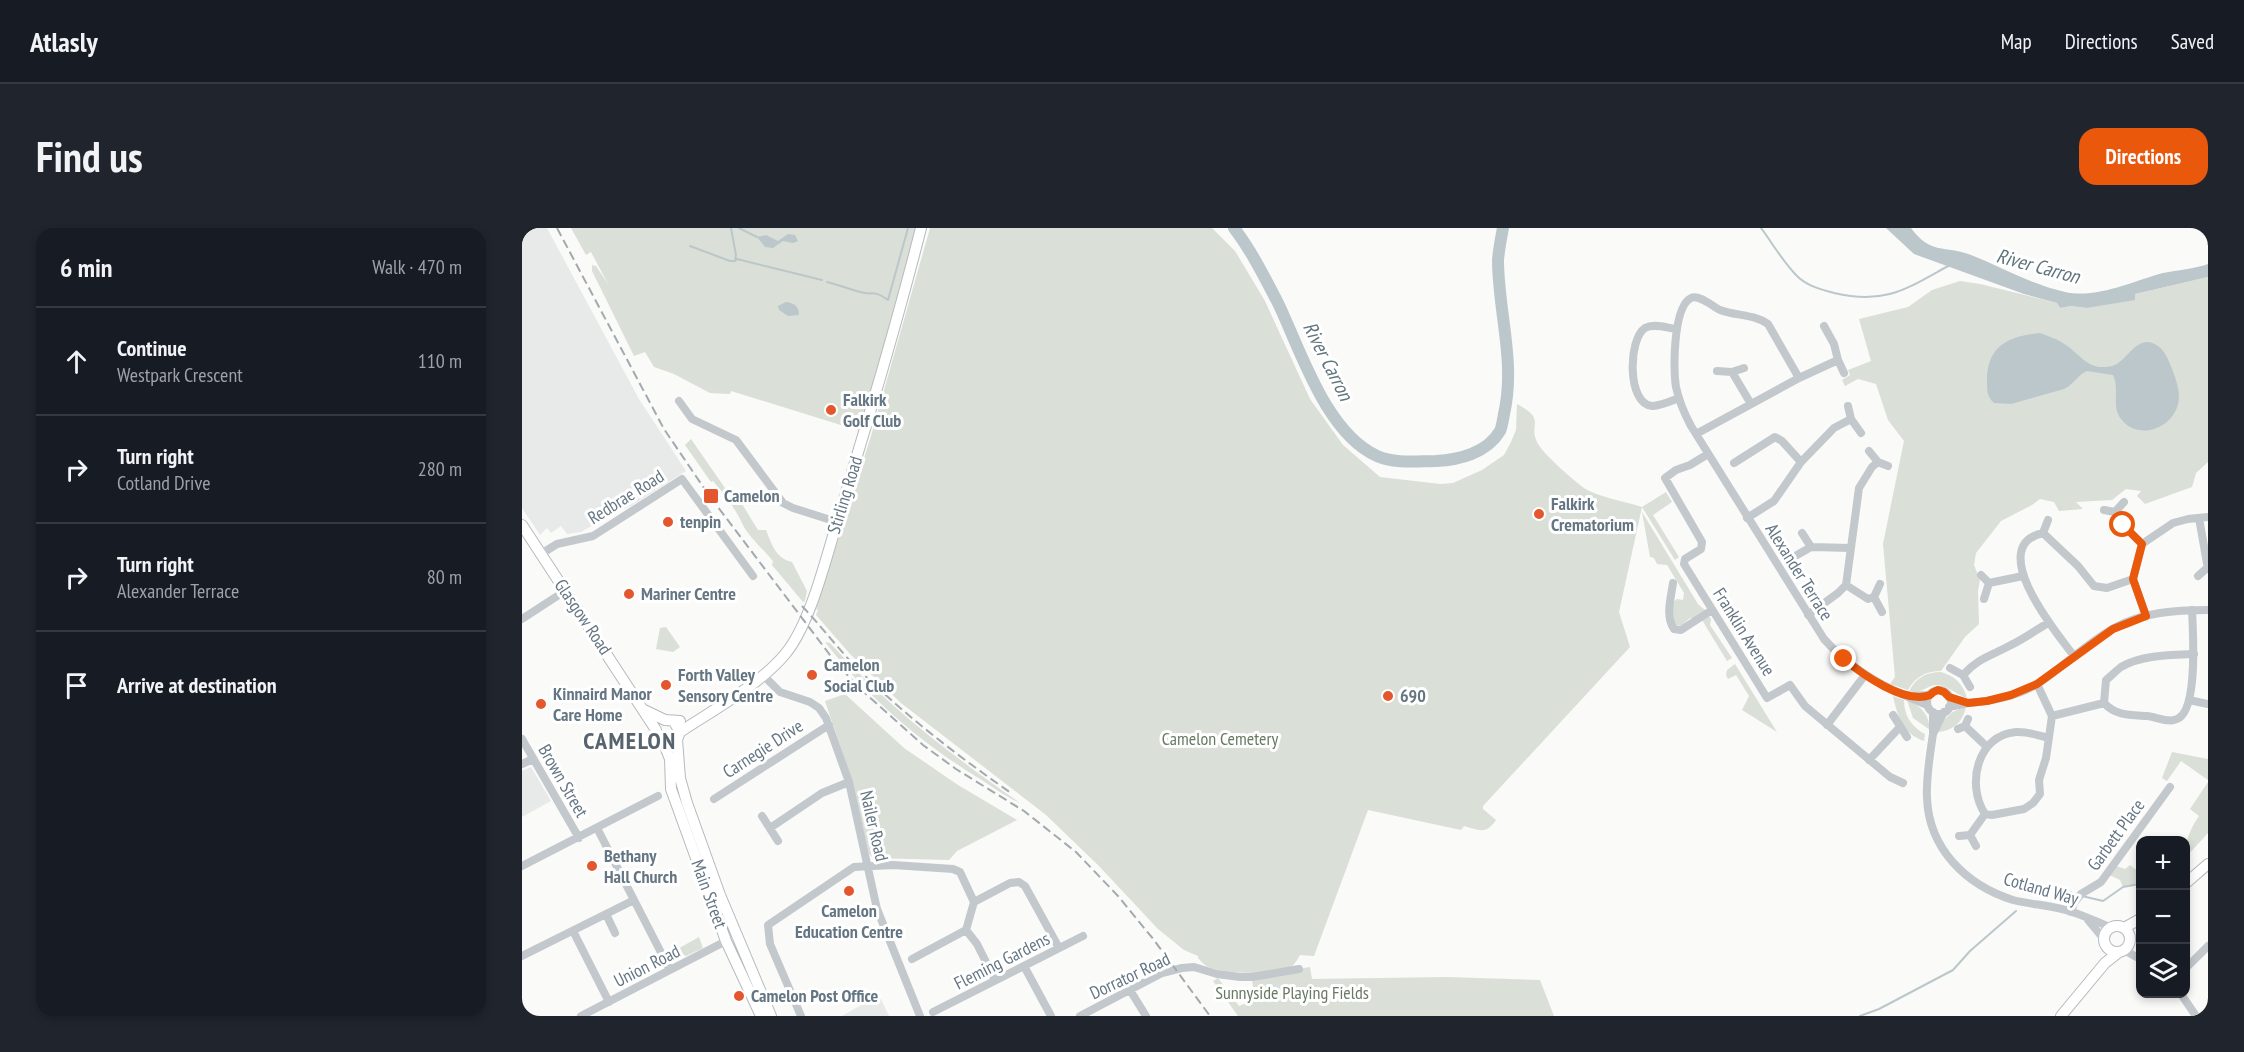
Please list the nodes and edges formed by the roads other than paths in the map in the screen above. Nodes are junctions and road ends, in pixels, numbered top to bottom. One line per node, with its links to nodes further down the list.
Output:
1 (921, 228): 30 (main road, Stirling Road)
2 (1824, 326): 4 (street)
3 (1677, 329): 9 (street); 10 (street, Alexander Terrace); 10 (street)
4 (1838, 360): 8 (street); 9 (street)
5 (1744, 368): 7 (street)
6 (1718, 371): 7 (street)
7 (1732, 372): 12 (street)
8 (1844, 373)
9 (1799, 378): 12 (street)
10 (1679, 398): 16 (street, Alexander Terrace)
11 (679, 401): 30 (street)
12 (1751, 404): 16 (street)
13 (1848, 406): 14 (street)
14 (1851, 418): 15 (street); 19 (street)
15 (1861, 433)
16 (1696, 434): 18 (street, Alexander Terrace)
17 (1869, 451): 20 (street)
18 (1708, 454): 27 (street, Alexander Terrace); 52 (street, Franklin Avenue)
19 (1801, 462): 21 (street); 27 (street)
20 (1878, 462): 22 (street); 36 (street)
21 (1734, 463)
22 (1888, 466)
23 (2124, 502): 25 (street)
24 (2104, 510): 25 (street)
25 (2115, 512): 34 (street)
26 (2208, 517): 28 (street)
27 (1747, 518): 56 (street, Alexander Terrace)
28 (2199, 519): 34 (street); 39 (street)
29 (2048, 520): 33 (street)
30 (837, 522): 63 (main road, Stirling Road)
31 (522, 525): 37 (main road, Glasgow Road)
32 (1802, 532): 35 (street)
33 (2043, 533): 42 (street); 44 (street)
34 (2142, 544): 44 (street)
35 (1811, 547): 36 (street); 38 (street)
36 (1851, 548): 48 (street)
37 (541, 554): 41 (street, Redbrae Road); 49 (main road, Glasgow Road)
38 (1790, 559)
39 (2208, 569): 43 (street)
40 (1981, 575): 46 (street)
41 (753, 576)
42 (2023, 576): 46 (street); 59 (street)
43 (2198, 576)
44 (2133, 579): 57 (street)
45 (1674, 583): 52 (street)
46 (1989, 583): 51 (street)
47 (1880, 584): 50 (street)
48 (1846, 585): 50 (street); 56 (street)
49 (565, 591): 58 (street); 76 (main road, Glasgow Road)
50 (1874, 597): 55 (street)
51 (1984, 599)
52 (1712, 610): 83 (street, Franklin Avenue)
53 (2192, 610): 54 (street); 57 (street); 60 (street)
54 (2208, 610)
55 (1882, 612)
56 (1808, 615): 64 (street, Alexander Terrace)
57 (2146, 616): 61 (street)
58 (522, 619)
59 (2048, 622): 61 (street); 65 (street)
60 (2193, 654): 71 (street); 73 (street)
61 (2074, 656): 66 (street)
62 (1950, 668): 65 (street)
63 (763, 675): 80 (main road, Stirling Road); 82 (street, Nailer Road)
64 (1865, 675): 69 (street, Alexander Terrace); 83 (street)
65 (1963, 675): 67 (street)
66 (2037, 684): 72 (street); 79 (street)
67 (1970, 687)
68 (1929, 695): 69 (street); 70 (street); 75 (street)
69 (1906, 696): 75 (street, Alexander Terrace)
70 (1949, 697): 72 (street); 77 (street)
71 (2189, 700): 73 (street); 74 (street)
72 (1968, 703): 77 (street)
73 (2104, 703): 79 (street)
74 (2208, 704)
75 (1930, 709): 77 (street); 87 (street, Cotland Way)
76 (643, 710): 81 (main road); 86 (main road, Glasgow Road)
77 (1946, 710): 87 (street, Cotland Way)
78 (1893, 716): 85 (street)
79 (2052, 716): 90 (street)
80 (701, 718): 81 (main road, Stirling Road); 88 (main road, Stirling Road)
81 (670, 721): 86 (main road); 88 (main road)
82 (829, 725): 97 (street, Nailer Road); 101 (street, Carnegie Drive)
83 (1827, 725): 95 (street, Franklin Avenue)
84 (1964, 725): 93 (street)
85 (1899, 728): 89 (street); 95 (street)
86 (656, 730): 92 (main road)
87 (1933, 734): 117 (street, Cotland Way)
88 (678, 736): 92 (main road); 120 (main road, Main Street)
89 (1907, 737)
90 (2049, 738): 93 (street); 102 (street)
91 (522, 739): 94 (street, Brown Street)
92 (664, 744): 129 (main road, Main Street)
93 (1986, 746): 102 (street)
94 (533, 759): 96 (street); 108 (street, Brown Street)
95 (1869, 760): 98 (street, Franklin Avenue)
96 (522, 765)
97 (849, 782): 105 (street); 113 (street, Nailer Road)
98 (1903, 783)
99 (2170, 787): 117 (street, Garbett Place)
100 (658, 796): 104 (street)
101 (714, 799)
102 (1985, 814): 106 (street)
103 (762, 816): 105 (street)
104 (597, 828): 108 (street); 115 (street)
105 (770, 828): 109 (street)
106 (1970, 835): 107 (street); 110 (street)
107 (1959, 836)
108 (579, 838): 112 (street)
109 (778, 841)
110 (1976, 846)
111 (2208, 864): 114 (main road)
112 (522, 866)
113 (868, 866): 116 (street); 150 (street); 151 (street, Nailer Road)
114 (2190, 880)
115 (634, 900): 118 (street); 140 (street)
116 (974, 902): 124 (street); 132 (street)
117 (2071, 912): 119 (street, Cotland Way)
118 (606, 914): 125 (street); 127 (street)
119 (2087, 919): 123 (street, Cotland Way); 130 (street, Cotland Way)
120 (730, 920): 129 (main road, Main Street); 149 (main road, Main Street)
121 (2136, 922): 126 (main road)
122 (2136, 925): 126 (main road)
123 (2110, 927): 126 (main road); 130 (main road)
124 (966, 930): 136 (street); 141 (street)
125 (573, 931): 134 (street); 145 (street)
126 (2127, 931): 133 (main road)
127 (615, 933)
128 (1083, 936): 132 (street, Fleming Gardens)
129 (726, 941): 140 (street, Union Road); 148 (main road, Main Street)
130 (2104, 941): 133 (main road); 142 (main road)
131 (2208, 946): 137 (street)
132 (1059, 948): 138 (street, Fleming Gardens)
133 (2122, 951): 135 (street); 142 (main road)
134 (522, 956)
135 (2136, 957)
136 (912, 959)
137 (2190, 964)
138 (1024, 966): 141 (street, Fleming Gardens); 152 (street)
139 (1299, 969): 143 (street, Dorrator Road)
140 (670, 970): 145 (street, Union Road)
141 (995, 980): 146 (street, Fleming Gardens)
142 (2089, 981): 155 (main road)
143 (1130, 990): 153 (street, Dorrator Road); 154 (street)
144 (2185, 998): 156 (street)
145 (609, 1002): 147 (street, Union Road)
146 (933, 1012)
147 (582, 1016)
148 (760, 1016)
149 (771, 1016)
150 (801, 1016)
151 (920, 1016)
152 (1051, 1016)
153 (1080, 1016)
154 (1146, 1016)
155 (2061, 1016)
156 (2196, 1016)

